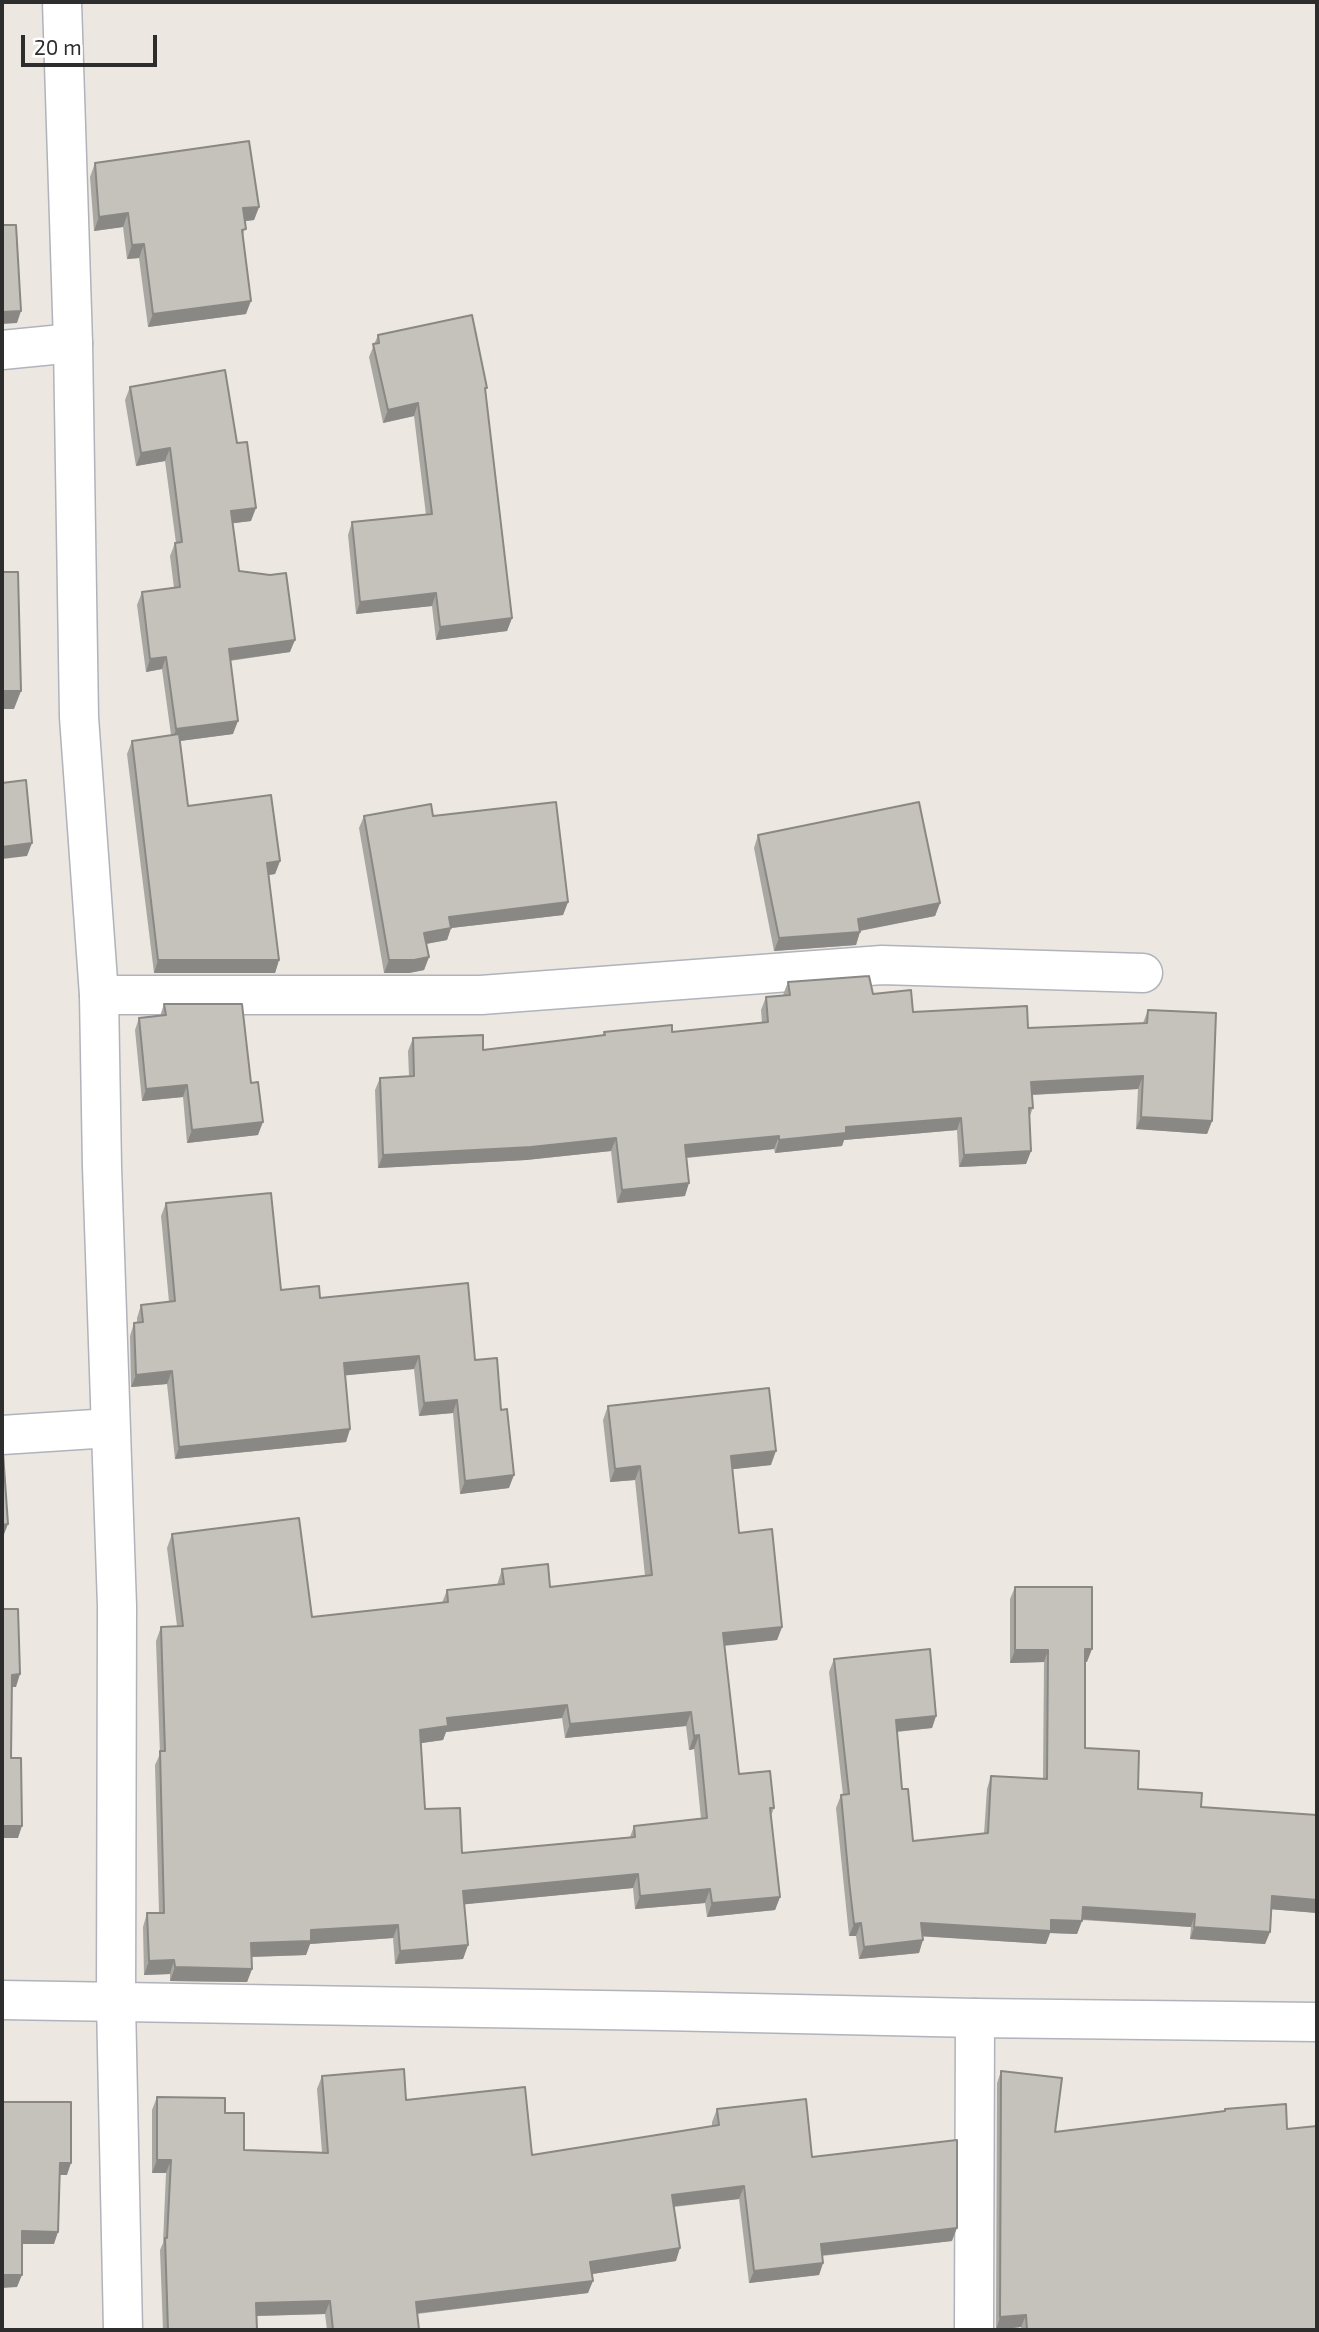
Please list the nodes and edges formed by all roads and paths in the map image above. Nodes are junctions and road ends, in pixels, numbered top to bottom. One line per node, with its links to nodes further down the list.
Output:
1 (62, 2): 2 (street)
2 (73, 343): 3 (street); 5 (street)
3 (2, 350)
4 (1143, 973): 5 (street)
5 (99, 995): 6 (street)
6 (110, 1428): 7 (street); 9 (street)
7 (2, 1435)
8 (2, 2000): 9 (street)
9 (116, 2003): 10 (street); 12 (street)
10 (975, 2018): 11 (street); 13 (street)
11 (1317, 2022)
12 (123, 2330)
13 (974, 2330)

